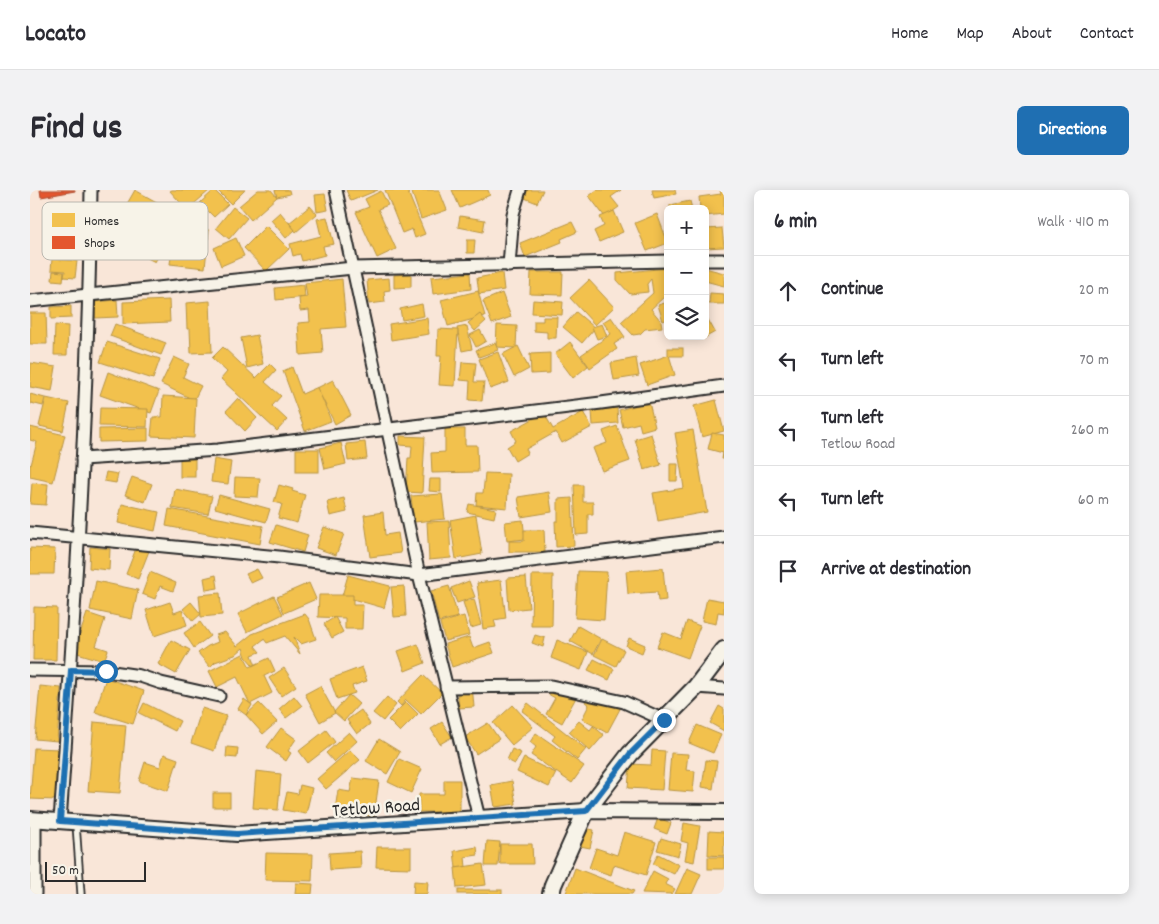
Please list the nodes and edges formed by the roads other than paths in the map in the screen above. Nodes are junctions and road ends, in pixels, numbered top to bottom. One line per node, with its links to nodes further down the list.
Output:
1 (336, 190): 8 (street)
2 (520, 190): 7 (street)
3 (90, 260): 9 (street)
4 (709, 260): 5 (street)
5 (724, 260)
6 (664, 261): 7 (street)
7 (509, 266): 8 (street)
8 (353, 268): 9 (street); 12 (street)
9 (89, 295): 10 (street); 13 (street)
10 (30, 301)
11 (724, 386): 12 (street)
12 (388, 429): 13 (street); 17 (street)
13 (82, 460): 15 (street)
14 (30, 533): 15 (street)
15 (78, 536): 17 (street); 20 (street)
16 (724, 537): 17 (street)
17 (419, 575): 21 (street)
18 (724, 650): 22 (main road)
19 (30, 670): 20 (street)
20 (71, 670): 24 (street); 30 (street)
21 (446, 687): 25 (street); 28 (street)
22 (696, 687): 23 (street); 25 (main road)
23 (724, 690)
24 (219, 696)
25 (664, 720): 26 (main road)
26 (586, 811): 27 (street, Tetlow Road); 28 (street, Tetlow Road); 34 (main road)
27 (724, 812)
28 (479, 818): 31 (street, Tetlow Road)
29 (33, 819): 30 (street, Tetlow Road); 32 (street)
30 (60, 821): 31 (street, Tetlow Road)
31 (76, 822): 33 (lane)
32 (35, 894)
33 (81, 894)
34 (550, 894)

